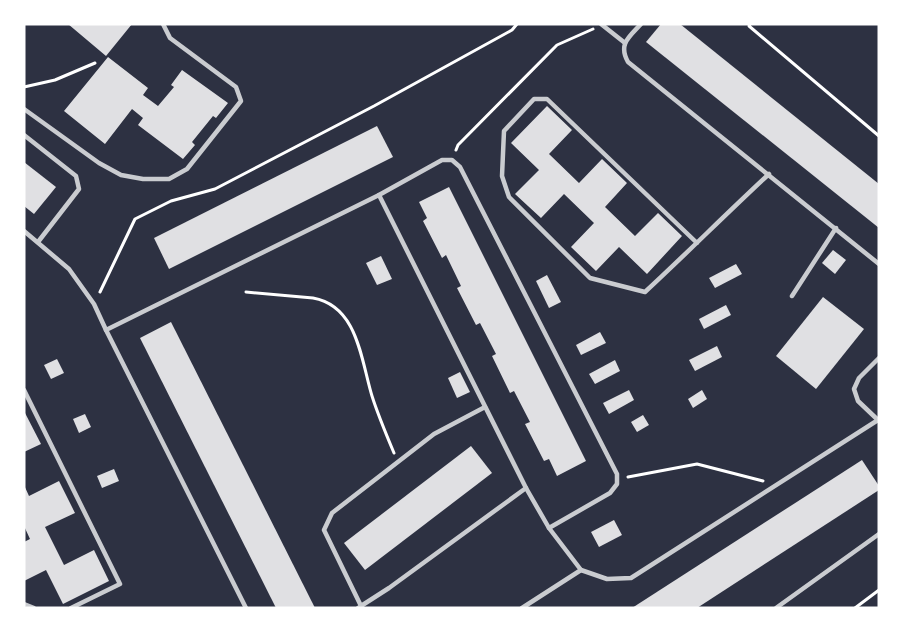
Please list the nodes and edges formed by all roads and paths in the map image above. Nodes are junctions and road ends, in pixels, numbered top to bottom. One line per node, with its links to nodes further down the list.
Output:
1 (163, 24): 9 (lane)
2 (517, 24): 22 (path)
3 (641, 24): 6 (lane)
4 (750, 24): 11 (path)
5 (602, 25): 6 (lane); 12 (path)
6 (625, 43): 13 (lane)
7 (95, 63): 8 (path)
8 (24, 87)
9 (24, 109)
10 (24, 135): 17 (lane)
11 (879, 136)
12 (452, 160): 14 (lane); 31 (lane)
13 (769, 174): 15 (lane); 18 (lane)
14 (379, 195): 23 (lane); 28 (lane)
15 (836, 228): 19 (lane); 21 (lane)
16 (24, 231): 17 (lane)
17 (38, 242): 22 (lane)
18 (697, 243): 18 (lane)
19 (879, 264)
20 (246, 292): 30 (path)
21 (792, 296)
22 (94, 304): 23 (lane)
23 (106, 330): 42 (lane)
24 (879, 358): 29 (lane)
25 (24, 390): 26 (lane)
26 (31, 403): 27 (lane); 41 (lane)
27 (24, 406)
28 (485, 407): 30 (lane); 33 (lane)
29 (878, 421): 32 (lane)
30 (398, 463): 39 (lane)
31 (617, 479): 32 (path); 34 (lane)
32 (776, 484): 36 (lane)
33 (526, 488): 34 (lane); 39 (lane)
34 (549, 528): 36 (lane)
35 (879, 534): 44 (lane)
36 (581, 570): 43 (lane)
37 (879, 590): 45 (path)
38 (24, 604): 40 (lane)
39 (359, 607)
40 (34, 608)
41 (70, 608)
42 (246, 608)
43 (522, 608)
44 (776, 608)
45 (855, 608)

